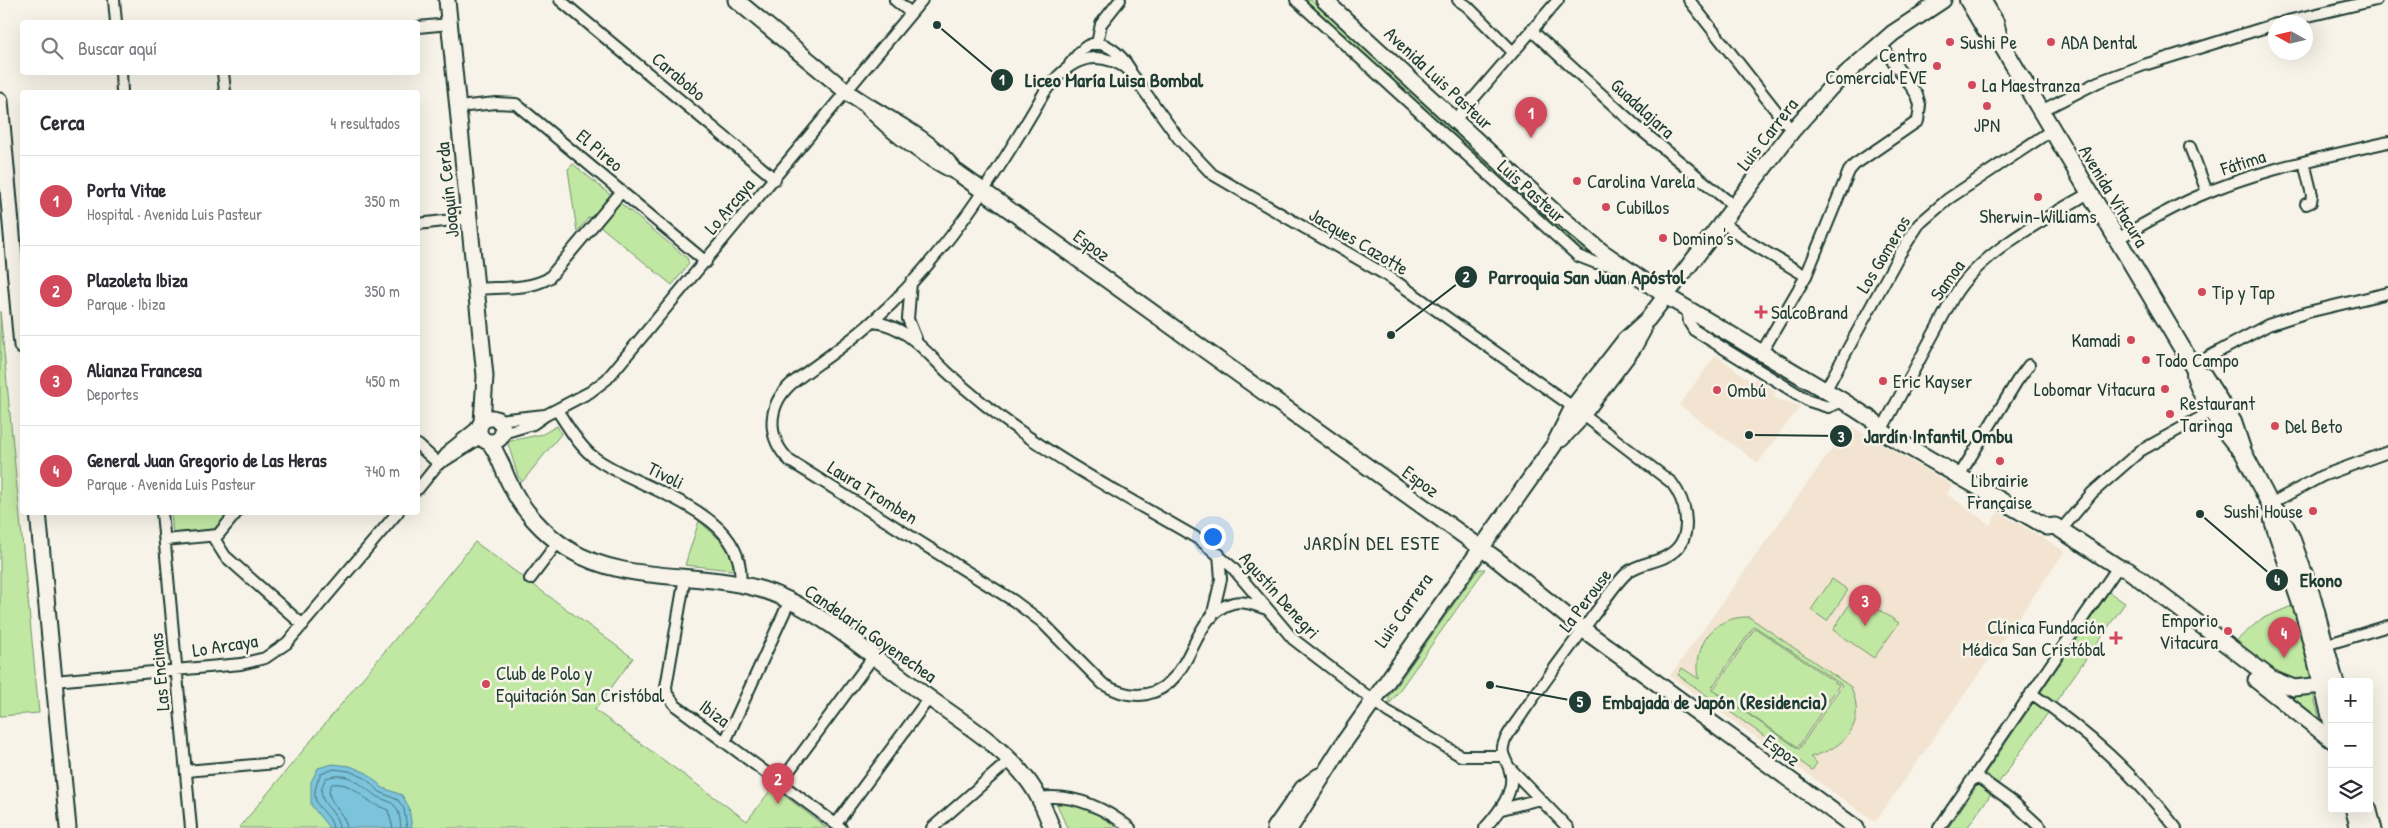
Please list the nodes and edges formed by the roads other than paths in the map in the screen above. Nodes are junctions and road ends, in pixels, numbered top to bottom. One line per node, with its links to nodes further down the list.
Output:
1 (114, 0): 19 (street)
2 (447, 0): 20 (street, Joaquín Cerda)
3 (560, 0): 44 (street, Carabobo)
4 (736, 0): 34 (street, Espoz)
5 (895, 0): 17 (street)
6 (922, 0): 17 (street, Lo Arcaya)
7 (1120, 0): 26 (street)
8 (1296, 0): 56 (street, Luis Pasteur)
9 (1324, 0): 38 (street, Avenida Luis Pasteur)
10 (1458, 0): 27 (street)
11 (1558, 0): 23 (street)
12 (1689, 0): 40 (street)
13 (1943, 0): 25 (street, Luis Carrera)
14 (1968, 0): 24 (main road, Avenida Vitacura)
15 (1982, 0): 24 (main road, Avenida Vitacura)
16 (2376, 0): 18 (street)
17 (911, 13): 34 (street, Lo Arcaya)
18 (2313, 15)
19 (116, 20)
20 (449, 24): 21 (street); 36 (street, Joaquín Cerda)
21 (420, 26)
22 (2268, 26): 37 (street)
23 (1531, 30): 27 (street); 50 (street, Guadalajara)
24 (2000, 42): 37 (main road, Avenida Vitacura)
25 (1880, 43): 40 (street, Luis Carrera); 57 (street)
26 (1098, 44): 28 (street, Jacques Cazotte); 31 (street, Jacques Cazotte)
27 (1513, 52): 38 (street)
28 (1068, 66): 31 (street, Jacques Cazotte); 46 (street, Jacques Cazotte)
29 (121, 75): 32 (street)
30 (223, 75): 33 (street)
31 (1141, 84): 73 (street, Jacques Cazotte)
32 (122, 90)
33 (225, 90)
34 (847, 92): 44 (street, Lo Arcaya); 46 (street, Espoz)
35 (0, 101): 64 (street)
36 (458, 107): 45 (street, El Pireo); 51 (street, Joaquín Cerda)
37 (2041, 111): 39 (main road, Avenida Vitacura)
38 (1455, 120): 56 (street, Avenida Luis Pasteur)
39 (2052, 130): 48 (main road, Avenida Vitacura); 69 (street, Los Gomeros)
40 (1792, 131): 50 (street, Luis Carrera)
41 (2388, 142): 43 (street, Fátima)
42 (2190, 147): 47 (street)
43 (2304, 162): 47 (street, Fátima); 49 (street)
44 (775, 178): 55 (street, Lo Arcaya)
45 (622, 191): 55 (street, El Pireo); 59 (street)
46 (982, 191): 58 (street, Laura Tromben); 91 (street, Espoz)
47 (2207, 192): 54 (street, Fátima)
48 (2089, 193): 54 (main road, Avenida Vitacura); 74 (street, Samoa)
49 (2306, 204)
50 (1735, 207): 52 (street, Luis Carrera)
51 (470, 218): 53 (street); 59 (street, Joaquín Cerda)
52 (1722, 223): 57 (street); 61 (street, Luis Carrera)
53 (420, 224)
54 (2117, 240): 68 (main road, Avenida Vitacura)
55 (706, 262): 71 (street, Lo Arcaya)
56 (1622, 267): 61 (street, Avenida Luis Pasteur)
57 (1806, 276): 66 (street)
58 (911, 282): 63 (street, Laura Tromben); 65 (street, Agustín Denegri)
59 (477, 288): 75 (street, Joaquín Cerda)
60 (2388, 293): 68 (street)
61 (1666, 296): 62 (street, Avenida Luis Pasteur); 73 (street, Luis Carrera)
62 (1687, 308): 66 (street, Avenida Luis Pasteur); 70 (street)
63 (873, 322): 65 (street, Agustín Denegri); 99 (street, Laura Tromben)
64 (20, 324)
65 (919, 344): 92 (street, Agustín Denegri)
66 (1762, 352): 69 (street, Avenida Luis Pasteur)
67 (2029, 365): 80 (street)
68 (2194, 368): 72 (main road, Avenida Vitacura); 77 (main road, Avenida Vitacura)
69 (1825, 390): 70 (street, Avenida Luis Pasteur)
70 (1843, 401): 74 (street, Avenida Luis Pasteur)
71 (557, 410): 75 (street, Lo Arcaya); 96 (street, Tivoli)
72 (2212, 410): 77 (main road, Avenida Vitacura); 87 (street)
73 (1578, 411): 91 (street, Luis Carrera); 102 (street, La Perouse)
74 (1880, 425): 80 (street, Avenida Luis Pasteur)
75 (491, 430): 79 (street, Lo Arcaya); 90 (street, Candelaria Goyenechea)
76 (420, 447): 79 (street)
77 (2244, 452): 82 (main road, Avenida Vitacura)
78 (2388, 452): 82 (street)
79 (440, 463): 81 (street, Lo Arcaya)
80 (1962, 472): 87 (street, Avenida Luis Pasteur)
81 (420, 487)
82 (2270, 504): 103 (main road, Avenida Vitacura); 104 (main road, Avenida Vitacura)
83 (38, 515): 108 (street)
84 (162, 515): 89 (street, Las Encinas)
85 (235, 515): 88 (street)
86 (395, 515): 100 (street, Lo Arcaya)
87 (2058, 528): 93 (street, Avenida Luis Pasteur)
88 (213, 536): 89 (street); 100 (street)
89 (165, 540): 106 (street, Las Encinas)
90 (558, 542): 94 (street, Candelaria Goyenechea); 95 (street)
91 (1474, 551): 102 (street, Espoz); 113 (street, Luis Carrera)
92 (1219, 554): 98 (street, Agustín Denegri); 99 (street, Laura Tromben)
93 (2118, 567): 110 (street, Avenida Luis Pasteur); 111 (street); 114 (street, Avenida Luis Pasteur)
94 (685, 576): 96 (street, Candelaria Goyenechea); 115 (street, Ibiza)
95 (530, 579)
96 (740, 584): 97 (street, Candelaria Goyenechea)
97 (790, 600): 105 (street, Candelaria Goyenechea); 115 (street)
98 (1267, 609): 99 (street, Laura Tromben); 113 (street, Agustín Denegri)
99 (1211, 618)
100 (303, 625): 106 (street, Lo Arcaya)
101 (2388, 626): 104 (street)
102 (1584, 630): 116 (street, La Perouse); 139 (street, Espoz)
103 (2309, 631): 104 (main road); 109 (main road, Avenida Vitacura)
104 (2325, 645): 107 (main road, Avenida Vitacura)
105 (873, 657): 112 (street, Candelaria Goyenechea); 123 (street)
106 (177, 670): 108 (street, Lo Arcaya); 120 (street, Las Encinas)
107 (2329, 678)
108 (54, 681): 130 (street)
109 (2328, 681)
110 (2328, 686)
111 (2031, 693): 122 (street); 142 (street)
112 (929, 698): 117 (street, Candelaria Goyenechea); 129 (street)
113 (1370, 699): 116 (street, Agustín Denegri); 121 (street, Luis Carrera)
114 (2328, 737)
115 (725, 742): 123 (street, Ibiza)
116 (1503, 756): 119 (street)
117 (1010, 760): 124 (street, Candelaria Goyenechea); 132 (street)
118 (277, 763): 120 (street)
119 (1509, 767): 125 (street); 126 (street)
120 (186, 771): 131 (street, Las Encinas)
121 (1324, 772): 135 (street, Luis Carrera); 136 (street, Luis Carrera)
122 (1975, 775): 140 (street); 141 (street)
123 (780, 783): 129 (street, Ibiza)
124 (1039, 798): 133 (street, Candelaria Goyenechea); 134 (street)
125 (1540, 799): 126 (street); 138 (street)
126 (1502, 809): 137 (street)
127 (2355, 813): 143 (main road)
128 (2369, 813): 144 (main road)
129 (839, 826)
130 (68, 828)
131 (191, 828)
132 (932, 828)
133 (1052, 828)
134 (1130, 828)
135 (1275, 828)
136 (1290, 828)
137 (1485, 828)
138 (1568, 828)
139 (1856, 828)
140 (1940, 828)
141 (2041, 828)
142 (2176, 828)
143 (2359, 828)
144 (2373, 828)

